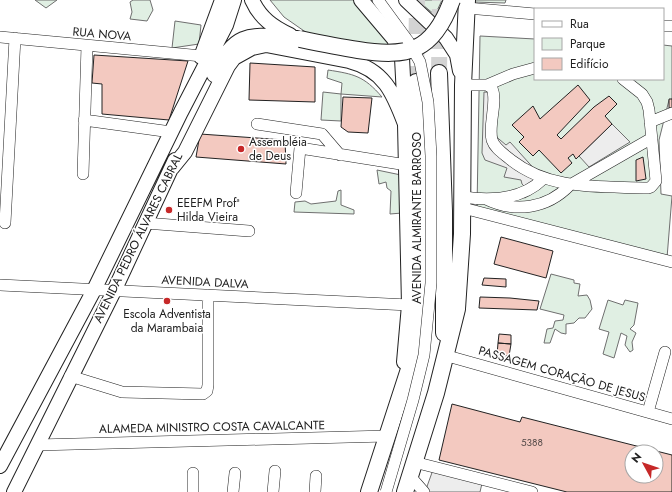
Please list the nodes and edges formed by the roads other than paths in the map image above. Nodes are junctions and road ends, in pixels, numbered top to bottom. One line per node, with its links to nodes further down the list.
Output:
1 (222, 0): 15 (main road)
2 (234, 0): 22 (main road)
3 (252, 0): 13 (main road)
4 (259, 0): 13 (main road)
5 (361, 0): 27 (main road)
6 (378, 0): 70 (street, bridge)
7 (406, 0): 20 (main road)
8 (452, 0): 13 (highway, bridge)
9 (467, 4): 10 (street); 20 (highway, AVENIDA ALMIRANTE BARROSO)
10 (534, 14)
11 (0, 37): 12 (street, RUA NOVA)
12 (14, 38): 14 (street, RUA NOVA); 39 (street)
13 (299, 38): 32 (main road, AVENIDA PEDRO ÁLVARES CABRAL)
14 (87, 46): 15 (street, RUA NOVA); 24 (street)
15 (202, 56): 22 (main road)
16 (534, 68): 21 (street)
17 (439, 73): 49 (highway, AVENIDA ALMIRANTE BARROSO)
18 (624, 80): 25 (street)
19 (416, 82): 31 (highway, AVENIDA ALMIRANTE BARROSO)
20 (463, 85): 21 (street); 38 (highway, AVENIDA ALMIRANTE BARROSO)
21 (484, 85): 34 (street)
22 (181, 112): 28 (main road, AVENIDA PEDRO ÁLVARES CABRAL)
23 (672, 113): 25 (street)
24 (84, 120): 28 (street); 33 (street)
25 (650, 122): 29 (street)
26 (257, 124): 30 (street)
27 (405, 124): 31 (main road); 32 (main road)
28 (171, 132): 44 (main road, AVENIDA PEDRO ÁLVARES CABRAL)
29 (652, 138): 35 (street); 35 (street)
30 (340, 154): 31 (street); 36 (street)
31 (412, 166): 47 (main road); 51 (highway, AVENIDA ALMIRANTE BARROSO)
32 (172, 168): 40 (main road, AVENIDA PEDRO ÁLVARES CABRAL)
33 (83, 174)
34 (543, 179): 35 (street); 37 (street)
35 (570, 185): 37 (street)
36 (296, 193)
37 (486, 199): 38 (street)
38 (463, 202): 42 (street); 49 (highway, AVENIDA ALMIRANTE BARROSO)
39 (5, 223)
40 (145, 223): 41 (street); 45 (main road, AVENIDA PEDRO ÁLVARES CABRAL)
41 (249, 231)
42 (672, 262)
43 (0, 285): 44 (street, AVENIDA DALVA)
44 (94, 290): 45 (street, AVENIDA DALVA); 56 (main road, AVENIDA PEDRO ÁLVARES CABRAL)
45 (114, 290): 46 (street, AVENIDA DALVA); 50 (main road, AVENIDA PEDRO ÁLVARES CABRAL)
46 (208, 295): 47 (street, AVENIDA DALVA); 50 (street)
47 (409, 305): 51 (main road)
48 (665, 352): 52 (street)
49 (444, 355): 52 (street, PASSAGEM CORAÇÃO DE JESUS); 58 (highway, AVENIDA ALMIRANTE BARROSO)
50 (70, 376): 55 (main road, AVENIDA PEDRO ÁLVARES CABRAL)
51 (401, 394): 54 (highway, AVENIDA ALMIRANTE BARROSO)
52 (648, 412): 53 (street, PASSAGEM CORAÇÃO DE JESUS)
53 (672, 419)
54 (387, 436): 55 (street, ALAMEDA MINISTRO COSTA CAVALCANTE); 69 (highway, AVENIDA ALMIRANTE BARROSO)
55 (37, 444): 64 (main road, AVENIDA PEDRO ÁLVARES CABRAL)
56 (5, 446): 57 (main road, AVENIDA PEDRO ÁLVARES CABRAL)
57 (0, 466)
58 (412, 469): 63 (street); 71 (highway, AVENIDA ALMIRANTE BARROSO); 72 (street)
59 (275, 471): 67 (street)
60 (193, 473): 65 (street)
61 (235, 473): 66 (street)
62 (316, 476): 68 (street)
63 (497, 488): 73 (street)
64 (14, 492)
65 (193, 492)
66 (233, 492)
67 (273, 492)
68 (315, 492)
69 (369, 492)
70 (386, 492)
71 (405, 492)
72 (424, 492)
73 (532, 492)

